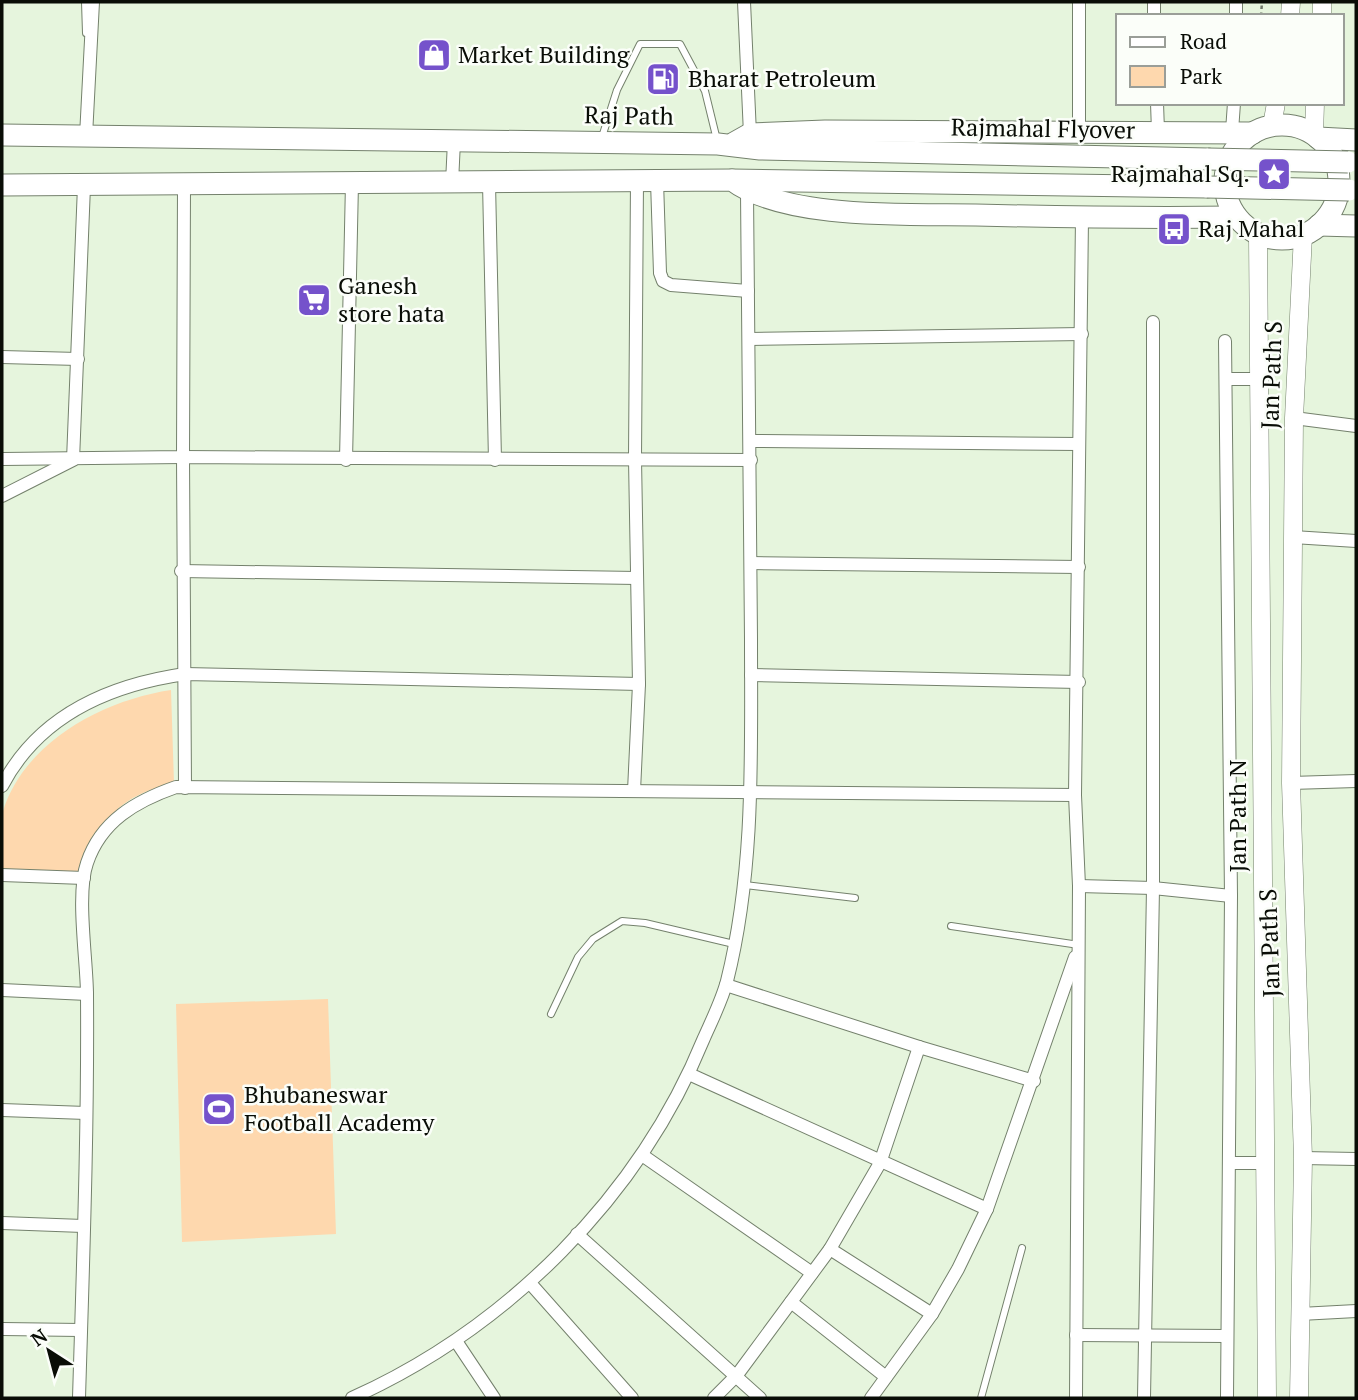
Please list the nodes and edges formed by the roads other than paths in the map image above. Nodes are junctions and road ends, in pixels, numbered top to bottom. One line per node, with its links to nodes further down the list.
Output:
1 (85, 2): 15 (lane)
2 (93, 2): 15 (street)
3 (744, 2): 13 (street)
4 (1079, 2): 10 (street)
5 (1157, 105): 11 (street)
6 (1235, 105): 9 (street)
7 (1274, 105): 9 (main road)
8 (1315, 105): 16 (main road)
9 (1252, 130): 12 (main road, Raj Path); 16 (main road, Raj Path); 32 (main road)
10 (1079, 131): 11 (main road, Raj Path); 13 (main road, Raj Path)
11 (1158, 131): 12 (main road, Raj Path)
12 (1199, 132): 31 (main road)
13 (750, 134): 20 (main road, Raj Path)
14 (2, 135): 15 (main road, Raj Path)
15 (86, 136): 18 (main road, Raj Path)
16 (1316, 136): 17 (main road, Raj Path); 35 (main road)
17 (1356, 140)
18 (454, 141): 19 (main road, Raj Path); 24 (street)
19 (600, 142): 20 (main road, Raj Path); 20 (lane)
20 (723, 144): 21 (main road, Rajmahal Flyover, bridge)
21 (1352, 162)
22 (647, 181): 25 (main road); 29 (main road); 37 (street); 52 (street)
23 (352, 183): 24 (main road); 28 (main road); 54 (street)
24 (452, 183): 25 (main road)
25 (489, 183): 55 (street)
26 (2, 185): 27 (main road)
27 (84, 186): 28 (main road); 43 (street)
28 (184, 186): 50 (street)
29 (739, 186): 30 (main road, bridge); 33 (main road); 37 (street)
30 (1353, 190)
31 (1197, 217): 32 (main road); 33 (main road)
32 (1236, 217): 36 (main road)
33 (1082, 218): 39 (street)
34 (1356, 226): 35 (main road)
35 (1311, 230): 36 (main road); 46 (main road, Jan Path S)
36 (1258, 234): 45 (main road, Jan Path N)
37 (748, 291): 40 (street)
38 (1153, 322): 79 (street)
39 (1082, 334): 40 (street); 49 (street)
40 (749, 339): 48 (street)
41 (1225, 341): 44 (street)
42 (2, 357): 43 (street)
43 (78, 359): 53 (street)
44 (1226, 379): 45 (street); 80 (street)
45 (1259, 379): 99 (main road, Jan Path N)
46 (1294, 418): 47 (street); 58 (main road, Jan Path S)
47 (1356, 426)
48 (752, 441): 49 (street); 56 (street)
49 (1079, 444): 61 (street)
50 (183, 457): 53 (street); 54 (street); 62 (street)
51 (2, 459): 53 (street)
52 (635, 459): 55 (street); 56 (street); 63 (street)
53 (73, 460): 57 (street)
54 (346, 460): 55 (street)
55 (495, 460)
56 (751, 460): 60 (street)
57 (2, 496)
58 (1293, 537): 59 (street); 69 (main road, Jan Path S)
59 (1356, 541)
60 (751, 562): 61 (street); 65 (street)
61 (1079, 567): 66 (street)
62 (181, 570): 63 (street); 64 (street)
63 (637, 578): 67 (street)
64 (185, 674): 67 (street); 70 (street); 71 (street)
65 (751, 675): 66 (street); 72 (street)
66 (1079, 682): 74 (street)
67 (639, 684): 73 (street)
68 (1356, 781): 69 (street)
69 (1291, 783): 95 (main road, Jan Path S)
70 (2, 786)
71 (185, 788): 73 (street); 76 (street)
72 (750, 790): 73 (street); 74 (street); 77 (street)
73 (634, 791)
74 (1075, 794): 78 (street)
75 (2, 875): 76 (street)
76 (83, 877): 87 (street)
77 (745, 885): 81 (lane); 83 (street)
78 (1079, 886): 79 (street); 84 (street)
79 (1153, 888): 80 (street); 115 (street)
80 (1231, 896): 98 (street)
81 (855, 898)
82 (951, 926): 84 (lane)
83 (734, 944): 85 (street); 88 (lane)
84 (1079, 945): 91 (street); 114 (street)
85 (726, 985): 89 (street); 90 (street)
86 (2, 990): 87 (street)
87 (87, 994): 93 (street)
88 (551, 1014)
89 (919, 1047): 91 (street); 97 (street)
90 (689, 1074): 94 (street); 97 (street)
91 (1034, 1081): 100 (street)
92 (2, 1110): 93 (street)
93 (86, 1113): 102 (street)
94 (642, 1155): 103 (street); 106 (street)
95 (1303, 1158): 96 (street); 111 (main road, Jan Path S)
96 (1356, 1159)
97 (880, 1163): 100 (street); 105 (street)
98 (1229, 1163): 99 (street); 116 (street)
99 (1265, 1163): 131 (main road, Jan Path N)
100 (987, 1209): 110 (street)
101 (2, 1223): 102 (street)
102 (83, 1226): 113 (street)
103 (577, 1234): 107 (street); 118 (street)
104 (1022, 1248): 127 (lane)
105 (830, 1249): 106 (street); 110 (street)
106 (812, 1273): 108 (street)
107 (530, 1283): 117 (street); 123 (street)
108 (791, 1302): 118 (street); 119 (street)
109 (1356, 1311): 111 (street)
110 (932, 1314): 119 (street)
111 (1300, 1314): 132 (main road, Jan Path S)
112 (2, 1329): 113 (street)
113 (81, 1330): 121 (street)
114 (1076, 1335): 115 (street); 128 (street)
115 (1145, 1336): 116 (street); 129 (street)
116 (1226, 1336): 130 (street)
117 (456, 1341): 120 (street); 122 (street)
118 (737, 1376): 124 (street); 125 (street)
119 (886, 1377): 126 (street)
120 (360, 1397)
121 (79, 1398)
122 (494, 1398)
123 (632, 1398)
124 (713, 1398)
125 (760, 1398)
126 (871, 1398)
127 (981, 1398)
128 (1076, 1398)
129 (1144, 1398)
130 (1227, 1398)
131 (1267, 1398)
132 (1299, 1398)

